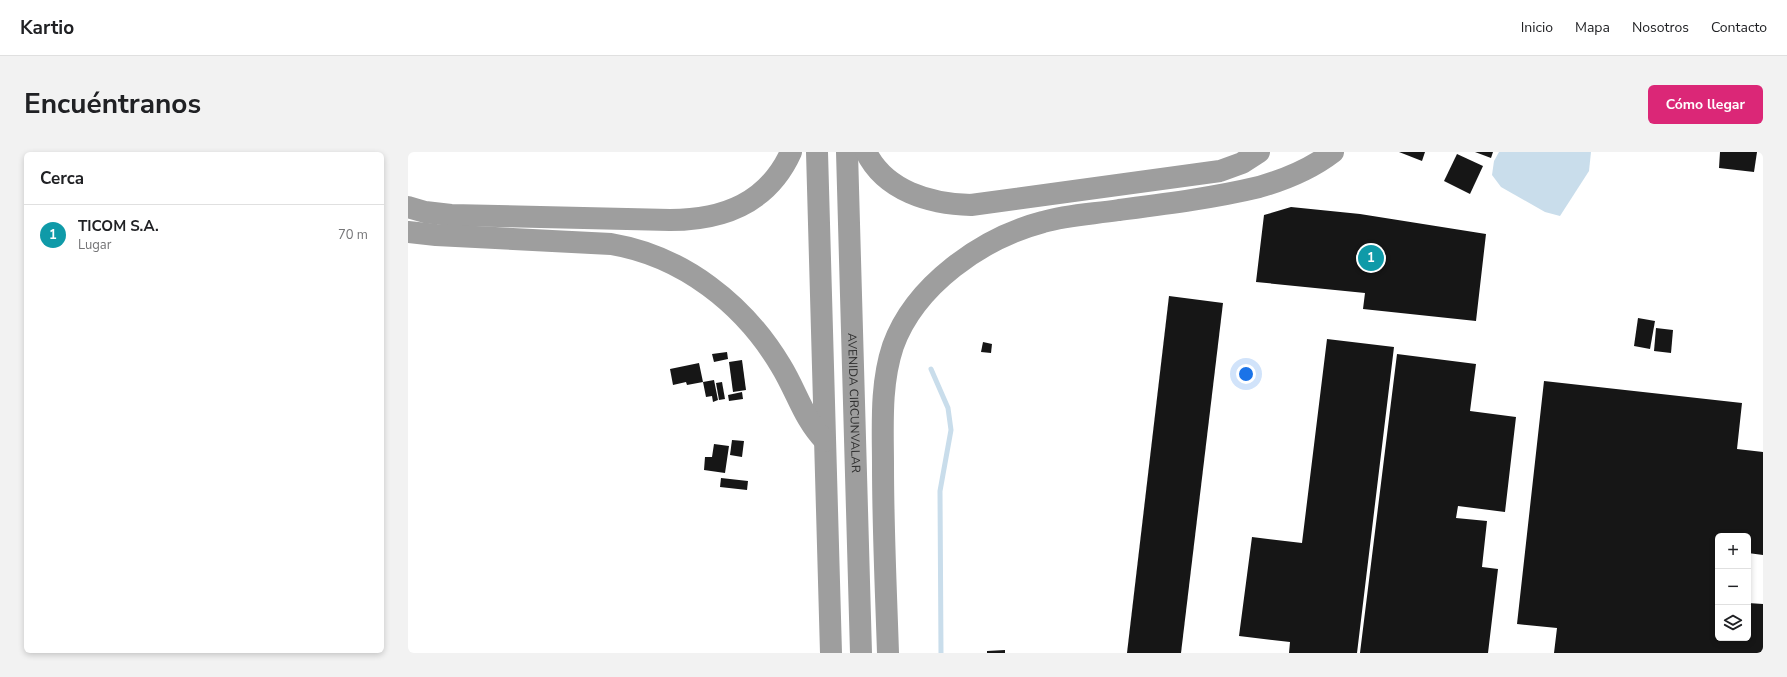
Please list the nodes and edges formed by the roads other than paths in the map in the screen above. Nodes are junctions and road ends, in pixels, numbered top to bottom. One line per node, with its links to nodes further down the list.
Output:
1 (791, 152): 7 (highway)
2 (817, 152): 10 (highway)
3 (847, 152): 9 (highway, AVENIDA CIRCUNVALAR)
4 (866, 152): 5 (highway)
5 (1259, 152)
6 (1333, 152): 11 (highway)
7 (408, 207)
8 (408, 232): 10 (highway)
9 (854, 417): 11 (highway); 13 (highway, AVENIDA CIRCUNVALAR)
10 (825, 441): 14 (highway)
11 (883, 494): 12 (highway)
12 (884, 519): 13 (highway); 16 (highway)
13 (858, 589): 15 (highway, AVENIDA CIRCUNVALAR)
14 (831, 653)
15 (861, 653)
16 (888, 653)

